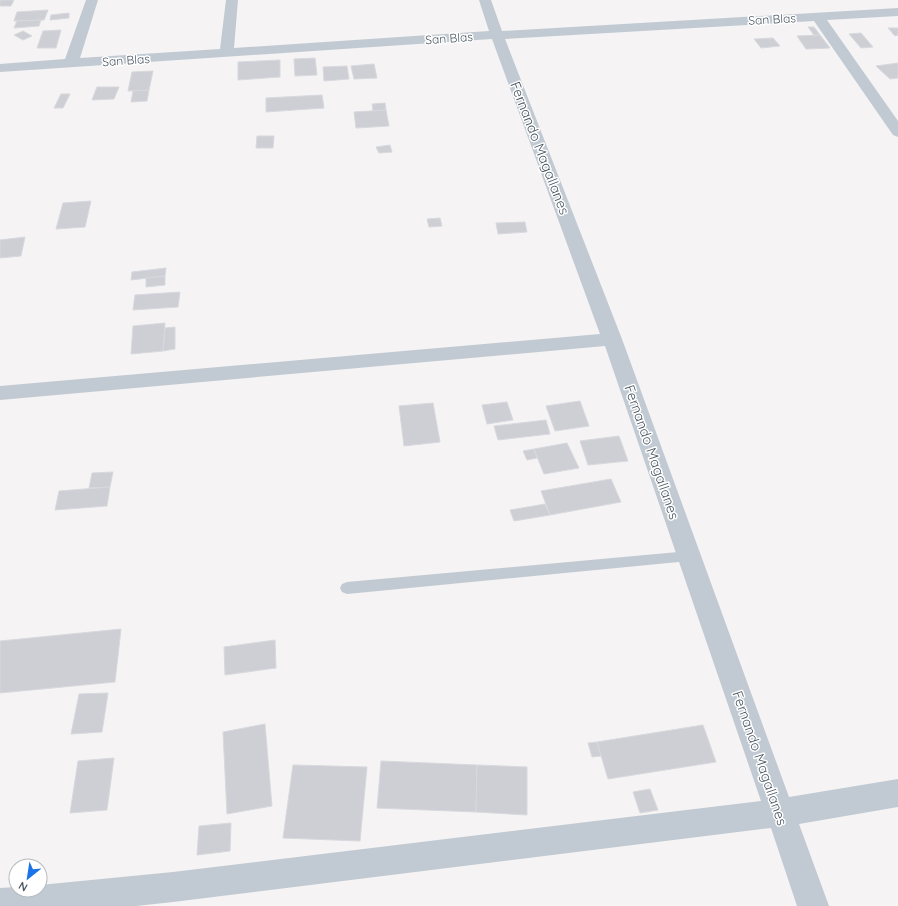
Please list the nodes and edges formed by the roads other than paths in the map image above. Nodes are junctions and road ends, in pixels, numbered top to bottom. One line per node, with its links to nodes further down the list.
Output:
1 (92, 0): 8 (street)
2 (232, 0): 7 (street)
3 (485, 0): 6 (street, Fernando Magallanes)
4 (898, 12): 5 (street, San Blas)
5 (818, 17): 6 (street, San Blas); 10 (street)
6 (497, 35): 7 (street, San Blas); 11 (street, Fernando Magallanes)
7 (227, 52): 8 (street, San Blas)
8 (71, 64): 9 (street, San Blas)
9 (0, 68)
10 (898, 132)
11 (612, 339): 12 (street); 13 (street, Fernando Magallanes)
12 (0, 393)
13 (688, 556): 14 (lane); 16 (street, Fernando Magallanes)
14 (347, 588)
15 (898, 793): 16 (street)
16 (779, 813): 17 (street); 18 (street, Fernando Magallanes)
17 (0, 904)
18 (813, 906)

